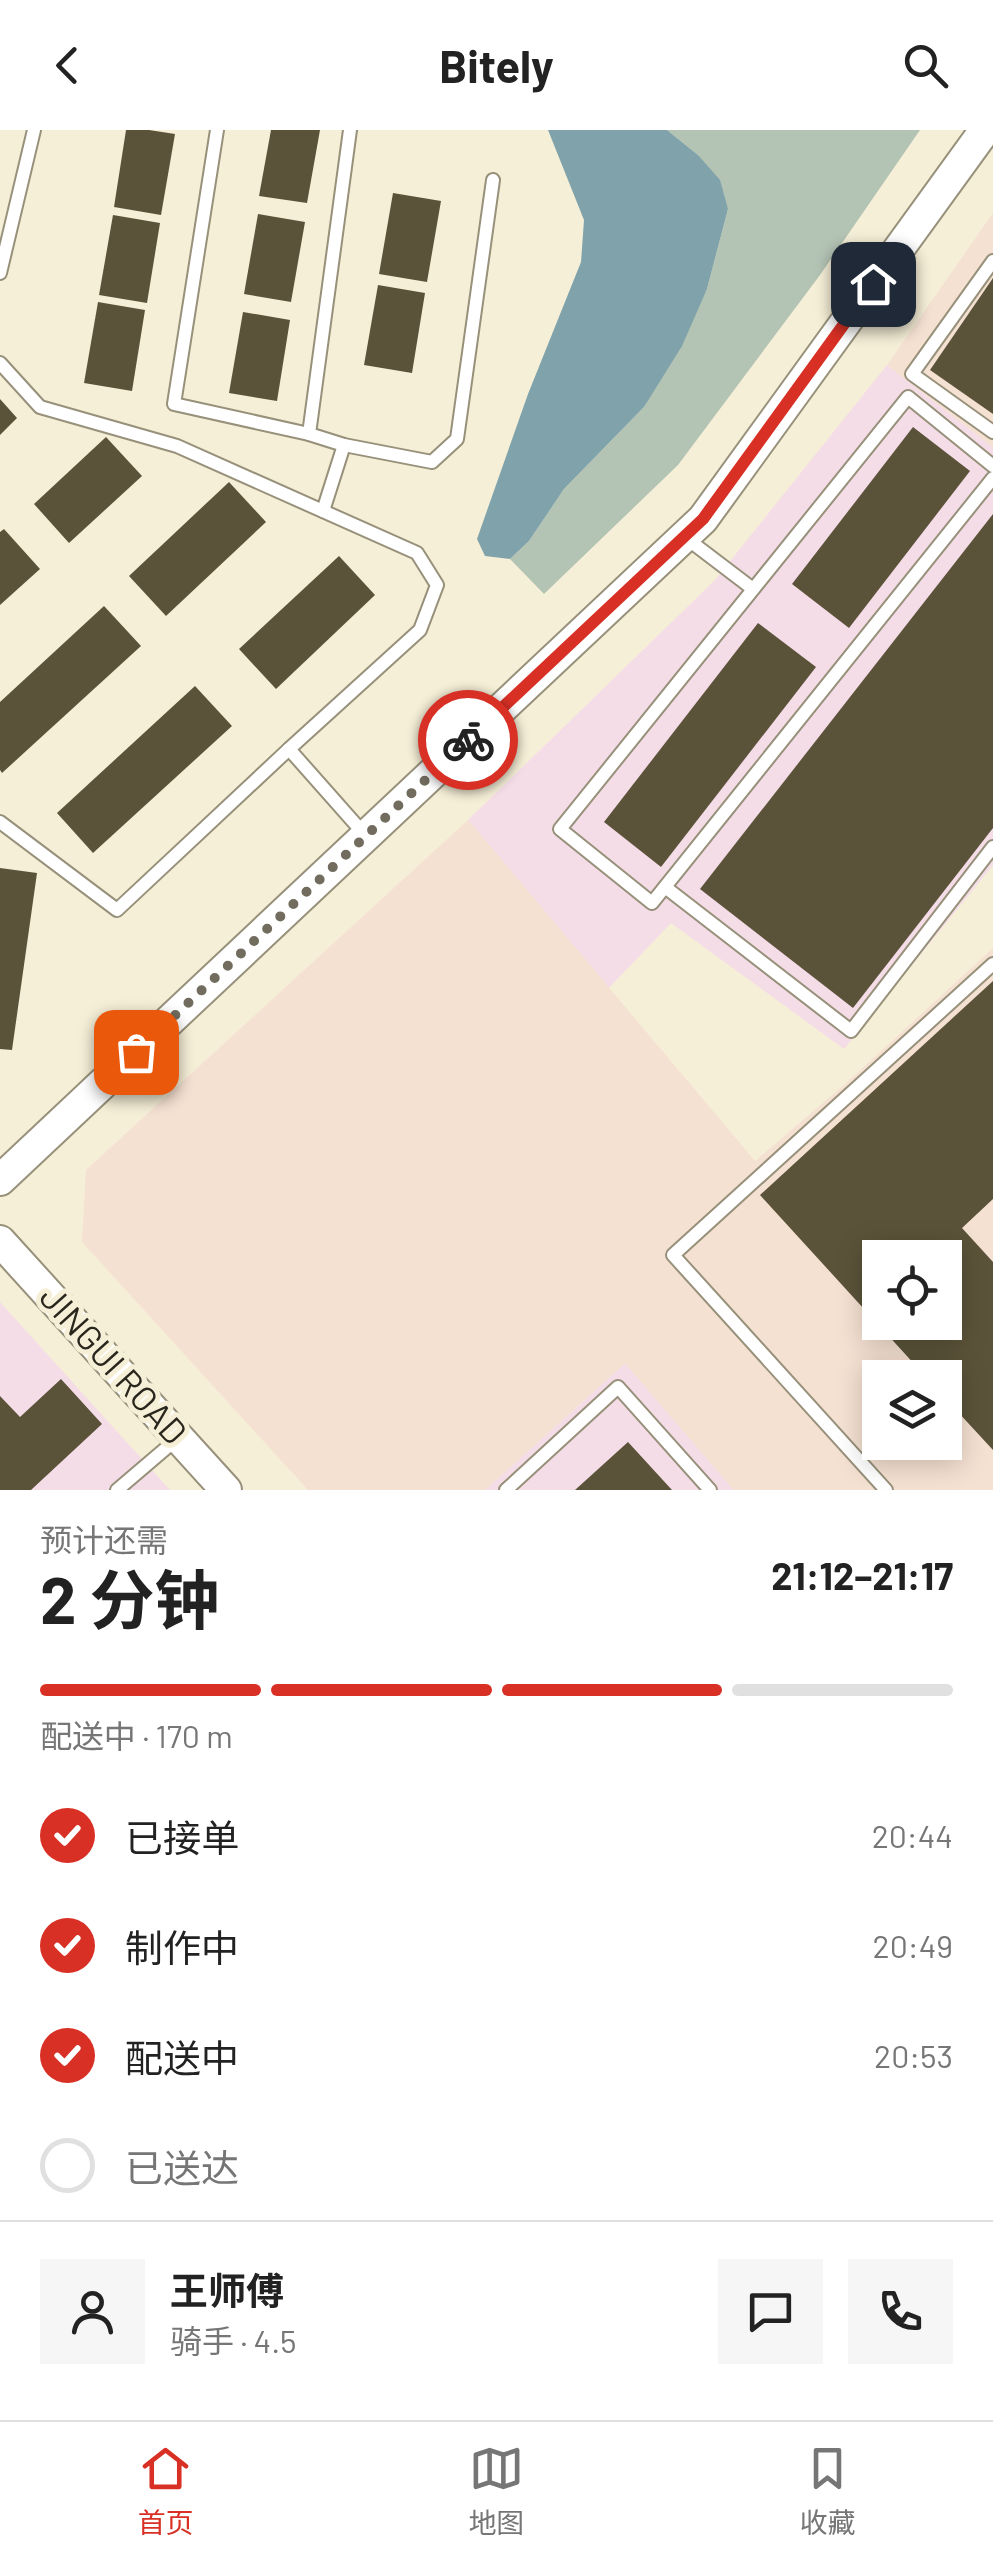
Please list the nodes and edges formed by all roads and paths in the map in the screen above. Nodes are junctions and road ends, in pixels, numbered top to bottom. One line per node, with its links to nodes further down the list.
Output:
1 (34, 130): 7 (lane)
2 (217, 130): 10 (lane)
3 (350, 130): 10 (lane)
4 (985, 130): 15 (street)
5 (493, 180): 11 (lane)
6 (993, 262): 9 (lane)
7 (0, 272)
8 (0, 363): 14 (lane)
9 (993, 432)
10 (309, 434): 11 (lane)
11 (344, 446): 14 (lane)
12 (993, 466): 16 (lane)
13 (993, 478): 21 (lane)
14 (323, 512): 17 (lane)
15 (684, 536): 16 (lane); 19 (street)
16 (753, 589): 21 (lane)
17 (289, 748): 18 (lane); 19 (lane)
18 (0, 822)
19 (366, 836): 23 (street)
20 (993, 848): 21 (lane)
21 (665, 887)
22 (993, 964): 30 (lane)
23 (0, 1180)
24 (0, 1240): 25 (street, JINGUI ROAD)
25 (178, 1438): 26 (lane); 27 (street, JINGUI ROAD)
26 (117, 1490)
27 (226, 1490)
28 (506, 1490): 29 (lane)
29 (710, 1490)
30 (886, 1490)

